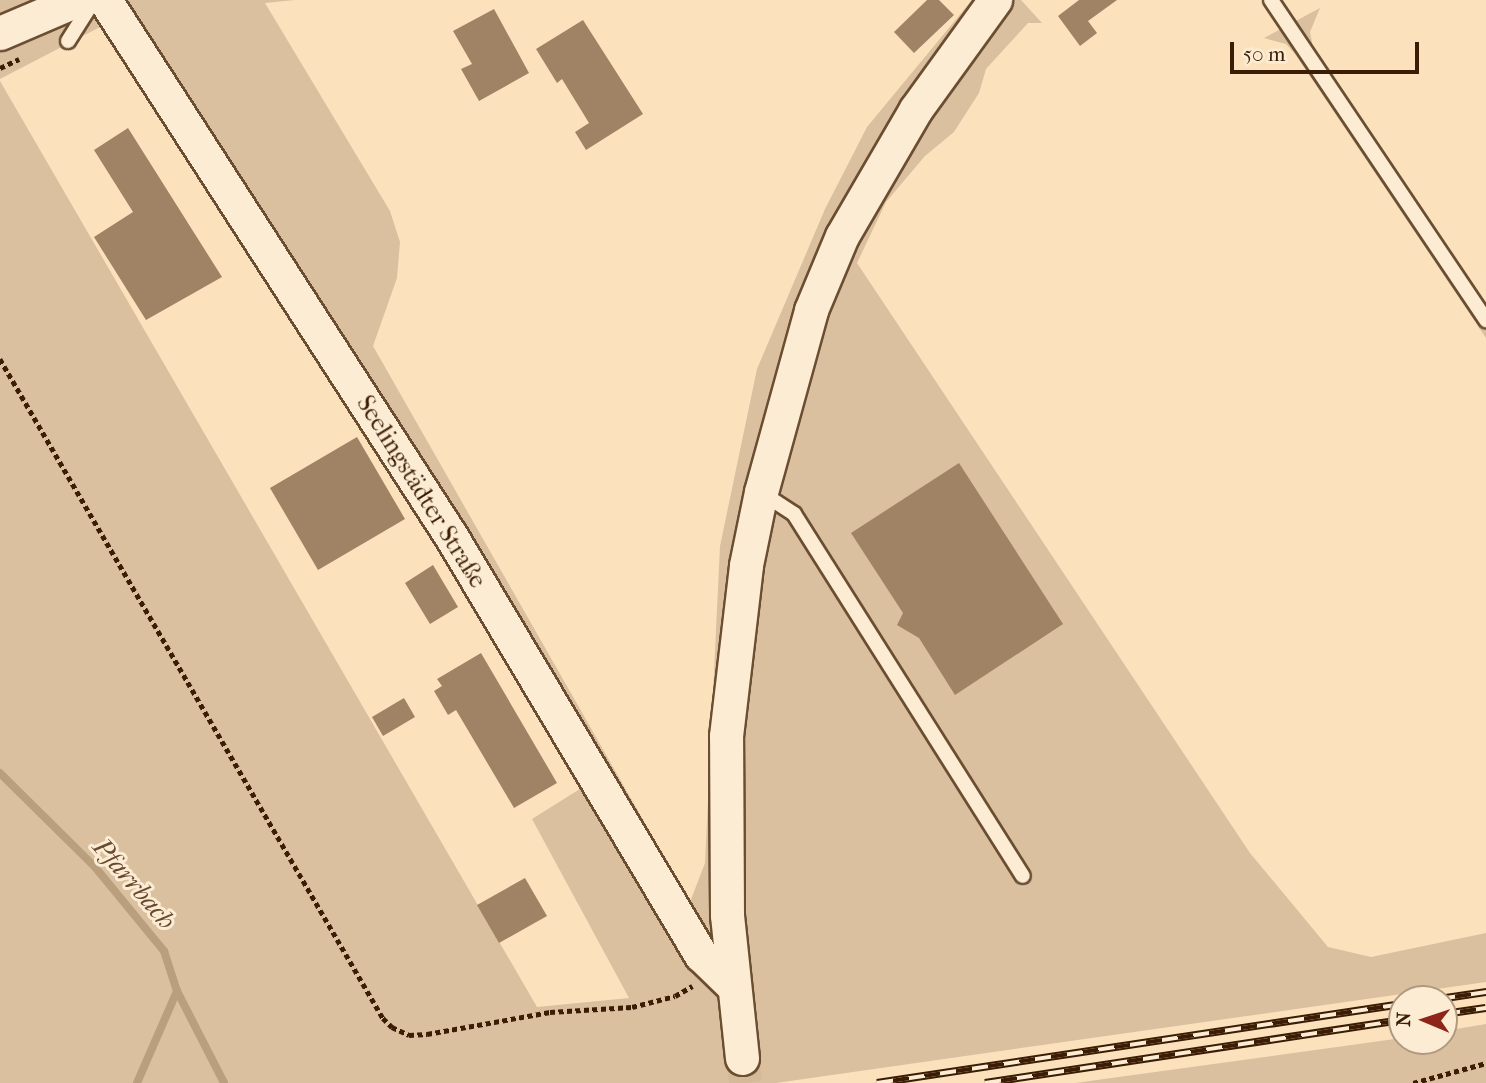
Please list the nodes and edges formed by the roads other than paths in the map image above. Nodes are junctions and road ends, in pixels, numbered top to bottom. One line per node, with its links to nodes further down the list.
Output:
1 (77, 0): 6 (street)
2 (94, 0): 7 (lane)
3 (105, 0): 11 (street, Seelingstädter Straße)
4 (995, 0): 9 (street, Seelingstädter Straße)
5 (1271, 0): 8 (lane)
6 (0, 33)
7 (68, 41)
8 (1486, 320)
9 (761, 492): 10 (lane); 11 (street, Seelingstädter Straße)
10 (1023, 876)
11 (723, 979): 12 (street, Seelingstädter Straße)
12 (742, 1058)

